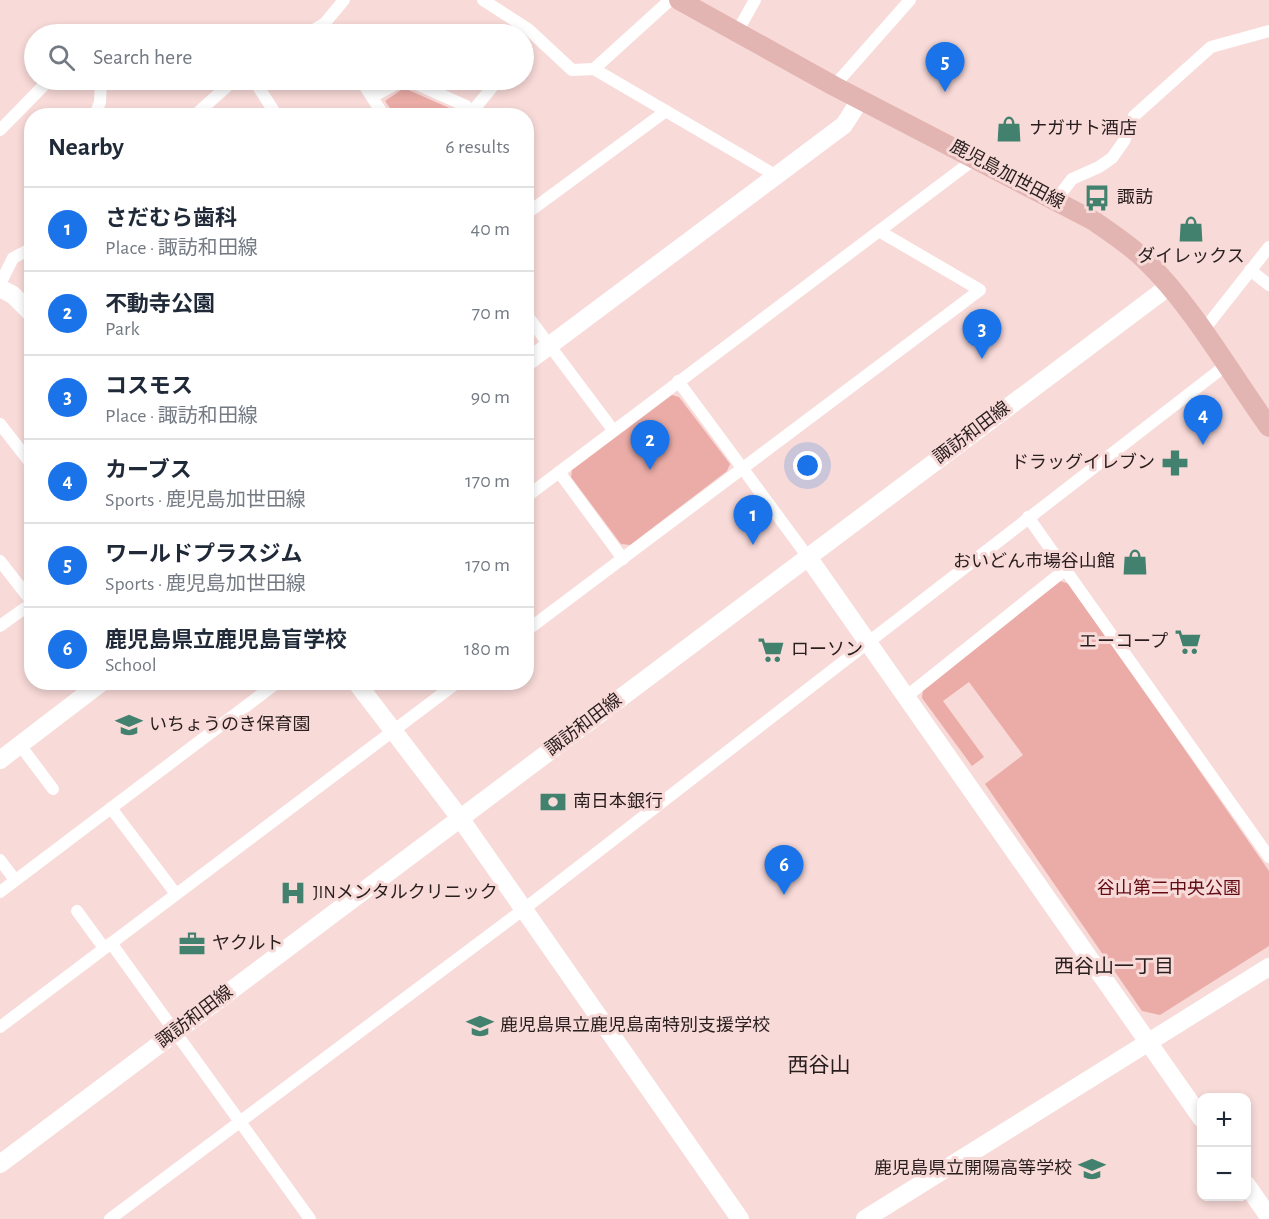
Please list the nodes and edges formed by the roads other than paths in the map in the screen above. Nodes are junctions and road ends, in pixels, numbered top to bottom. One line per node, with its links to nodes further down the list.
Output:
1 (344, 0): 7 (street)
2 (483, 0): 8 (street)
3 (670, 0): 12 (street)
4 (680, 0): 10 (main road, 鹿児島加世田線)
5 (755, 0): 10 (street)
6 (910, 0): 13 (street)
7 (331, 24)
8 (520, 24)
9 (1269, 31): 34 (street)
10 (737, 32): 13 (main road, 鹿児島加世田線)
11 (534, 35): 12 (street)
12 (594, 69): 30 (street)
13 (834, 86): 23 (main road, 鹿児島加世田線)
14 (39, 90): 31 (street)
15 (101, 90): 24 (street)
16 (223, 90): 25 (street)
17 (260, 90): 26 (street)
18 (367, 90): 22 (street)
19 (385, 90): 22 (street)
20 (430, 90): 28 (street)
21 (490, 90): 29 (street)
22 (372, 97): 27 (street)
23 (860, 100): 32 (main road, 鹿児島加世田線); 33 (street)
24 (98, 108)
25 (203, 108)
26 (272, 108)
27 (379, 108)
28 (468, 108)
29 (477, 108)
30 (666, 111): 33 (street); 35 (street)
31 (0, 130)
32 (975, 158): 34 (main road, 鹿児島加世田線); 36 (street)
33 (775, 175): 46 (street)
34 (1056, 200): 42 (main road, 鹿児島加世田線)
35 (534, 208)
36 (879, 231): 49 (street); 54 (street)
37 (1269, 247): 39 (street)
38 (24, 252): 41 (street)
39 (1250, 270): 40 (street); 45 (street)
40 (1269, 285)
41 (0, 286): 43 (street)
42 (1168, 287): 45 (main road, 鹿児島加世田線); 58 (street, 諏訪和田線)
43 (24, 306)
44 (534, 325): 46 (street)
45 (1202, 332): 48 (main road, 鹿児島加世田線)
46 (550, 346): 47 (street); 52 (street)
47 (534, 357)
48 (1226, 366): 51 (main road, 鹿児島加世田線); 57 (street)
49 (678, 381): 52 (street); 54 (street)
50 (0, 424): 53 (street)
51 (1269, 427)
52 (614, 430): 55 (street)
53 (24, 455)
54 (742, 469): 58 (street); 59 (street)
55 (559, 472): 56 (street); 59 (street)
56 (534, 490)
57 (1028, 517): 61 (street); 66 (street)
58 (808, 557): 66 (street); 77 (street, 諏訪和田線)
59 (623, 559): 64 (street)
60 (0, 561): 62 (street)
61 (1066, 569): 71 (street); 78 (street)
62 (24, 592)
63 (24, 609): 65 (street)
64 (534, 625)
65 (0, 626)
66 (868, 642): 71 (street); 83 (street)
67 (92, 690): 73 (street)
68 (267, 690): 76 (street)
69 (362, 690): 72 (street)
70 (447, 690): 72 (street)
71 (907, 696): 89 (street)
72 (393, 731): 77 (street); 82 (street)
73 (20, 745): 74 (street); 75 (street)
74 (0, 760)
75 (53, 789)
76 (111, 808): 80 (street); 82 (street)
77 (460, 818): 83 (street); 88 (street, 諏訪和田線)
78 (1269, 857)
79 (0, 860): 80 (street)
80 (15, 880): 81 (street)
81 (0, 892)
82 (176, 894): 85 (street)
83 (524, 909): 91 (street); 97 (street)
84 (77, 911): 85 (street)
85 (108, 946): 87 (street); 88 (street)
86 (1269, 967): 89 (street)
87 (0, 1026)
88 (176, 1032): 91 (street); 92 (street, 諏訪和田線)
89 (1149, 1042): 90 (street); 98 (street)
90 (1197, 1112)
91 (240, 1121): 95 (street); 96 (street)
92 (0, 1164)
93 (1251, 1191): 94 (street)
94 (1269, 1217)
95 (110, 1219)
96 (310, 1219)
97 (740, 1219)
98 (866, 1219)

